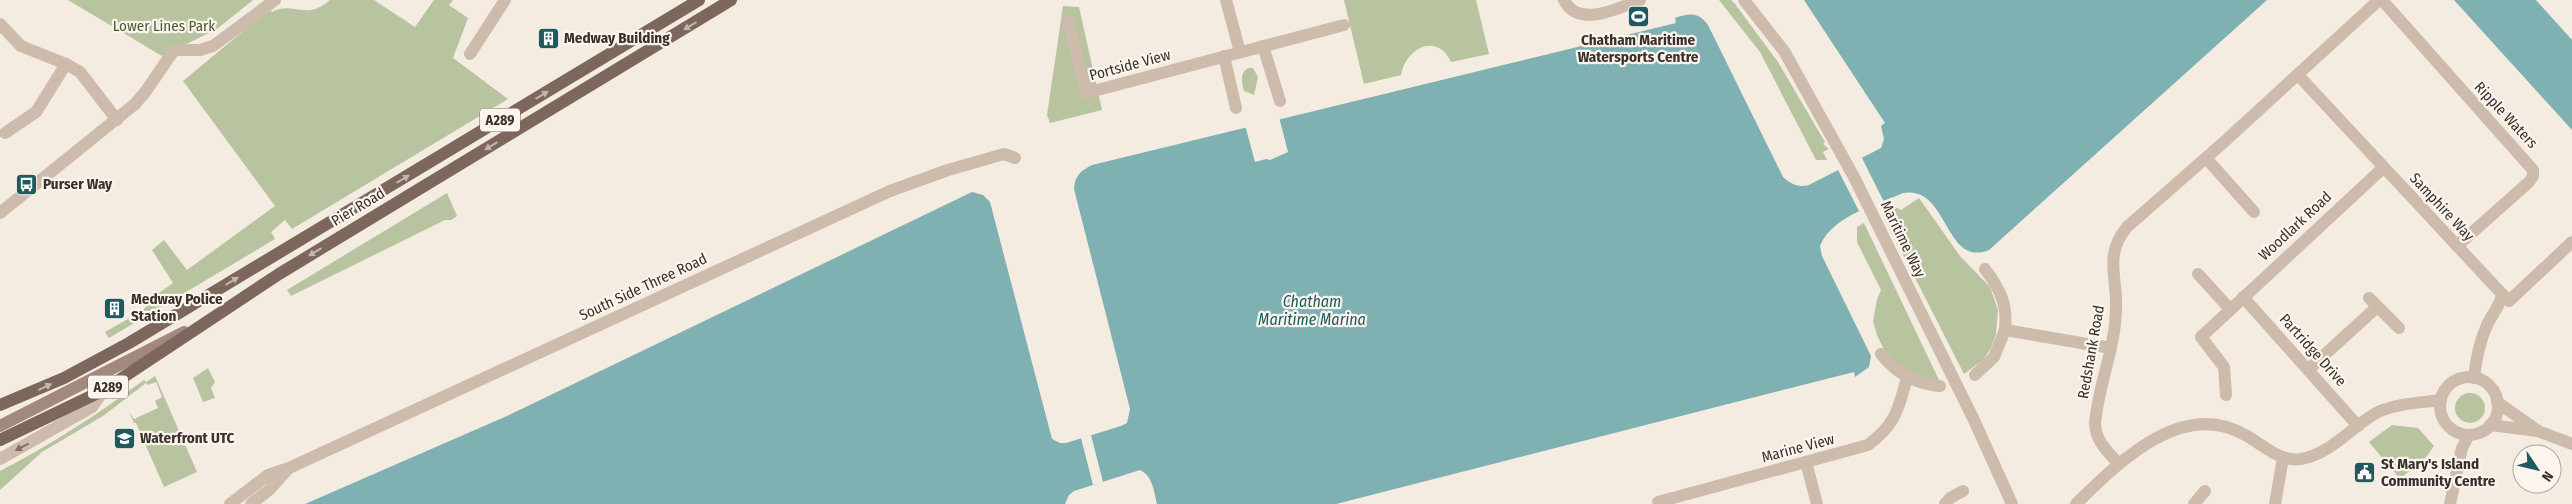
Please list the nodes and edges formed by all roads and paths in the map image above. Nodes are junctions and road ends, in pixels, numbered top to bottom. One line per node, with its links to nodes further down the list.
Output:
1 (275, 0): 21 (street)
2 (505, 0): 15 (street)
3 (699, 0): 49 (main road, Pier Road / A289, one-way to 3)
4 (732, 0): 35 (main road, Pier Road / A289, one-way to 35)
5 (1226, 0): 14 (street)
6 (1564, 0): 7 (street)
7 (1640, 0)
8 (1744, 0): 69 (street, Maritime Way)
9 (2380, 0): 18 (street, Ripple Waters); 29 (street, Ripple Waters)
10 (1068, 21): 16 (street, Portside View)
11 (0, 24): 17 (street)
12 (1344, 25): 13 (street, Portside View)
13 (1263, 46): 14 (street, Portside View); 19 (street)
14 (1240, 52): 16 (street, Portside View)
15 (470, 54)
16 (1224, 56): 20 (street)
17 (66, 64): 21 (street); 22 (street)
18 (2298, 75): 24 (street, Redshank Road); 25 (street, Samphire Way)
19 (1280, 101)
20 (1236, 108)
21 (117, 120): 27 (street)
22 (5, 133)
23 (1015, 158): 61 (street, South Side Three Road)
24 (2206, 158): 26 (street); 38 (street, Redshank Road)
25 (2383, 168): 29 (street, Samphire Way); 33 (street, Woodlark Road)
26 (2254, 212)
27 (0, 213)
28 (2571, 245): 32 (street)
29 (2457, 246): 32 (street, Samphire Way)
30 (1985, 269): 37 (street)
31 (2198, 274): 34 (street)
32 (2502, 294): 43 (street)
33 (2243, 297): 34 (street, Woodlark Road); 40 (street, Partridge Drive)
34 (2230, 309): 46 (street, Woodlark Road)
35 (208, 320): 45 (main road, Pier Road / A289); 51 (main road)
36 (2400, 328): 40 (street)
37 (2005, 330): 38 (street); 41 (street)
38 (2111, 348): 60 (street, Redshank Road)
39 (1881, 354): 42 (street)
40 (2309, 369): 52 (street, Partridge Drive)
41 (1975, 375)
42 (1906, 378): 44 (street); 59 (street, Marine View)
43 (2474, 378): 47 (street); 48 (street)
44 (1940, 386)
45 (104, 390): 55 (main road, Pier Road / A289); 58 (street, one-way to 58)
46 (2226, 395)
47 (2441, 400): 52 (street); 54 (street)
48 (2497, 402): 50 (street); 53 (street)
49 (0, 405)
50 (2490, 425): 53 (street); 54 (street)
51 (0, 426)
52 (2358, 426): 57 (street)
53 (2538, 431): 56 (street)
54 (2469, 435): 73 (street)
55 (0, 440)
56 (2572, 444)
57 (2283, 458): 60 (street); 72 (street)
58 (0, 459)
59 (1806, 462): 64 (street, Marine View); 67 (street)
60 (2118, 463): 70 (street)
61 (289, 468): 65 (street, South Side Three Road); 66 (street, South Side Three Road)
62 (1963, 491): 68 (street)
63 (2205, 491): 71 (street)
64 (1658, 502)
65 (230, 504)
66 (251, 504)
67 (1817, 504)
68 (1945, 504)
69 (2012, 504)
70 (2076, 504)
71 (2194, 504)
72 (2275, 504)
73 (2450, 504)

